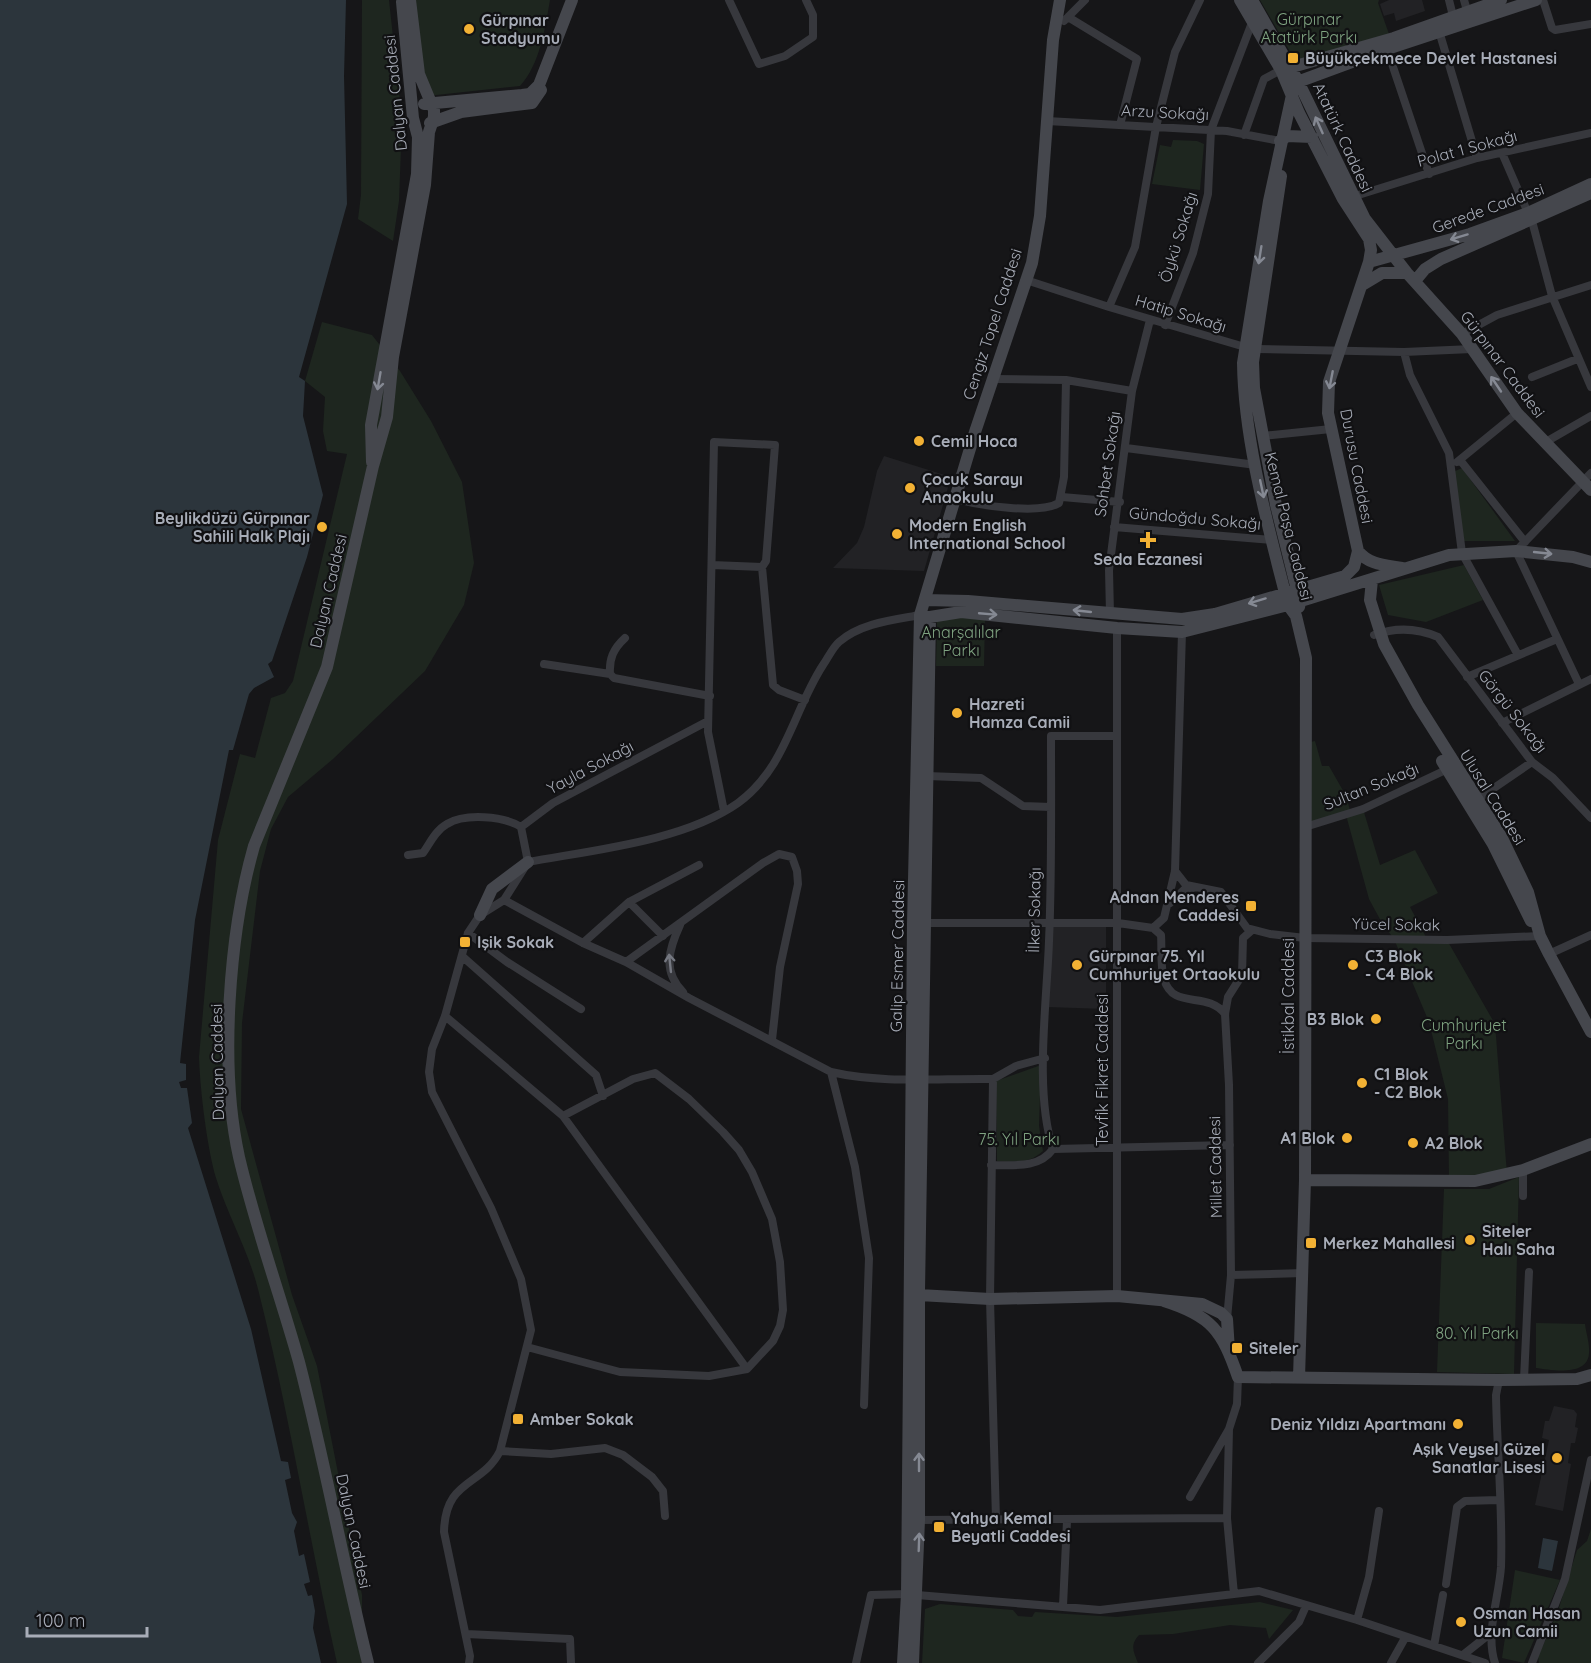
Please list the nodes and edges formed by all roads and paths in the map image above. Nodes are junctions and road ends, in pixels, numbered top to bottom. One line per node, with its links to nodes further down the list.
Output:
1 (402, 0): 27 (street, Dalyan Caddesi)
2 (410, 0): 25 (street, Dalyan Caddesi)
3 (572, 0): 26 (street)
4 (729, 0): 5 (street)
5 (806, 0)
6 (1060, 0): 20 (street, Cengiz Topel Caddesi)
7 (1085, 0): 17 (street)
8 (1200, 0): 31 (street)
9 (1240, 0): 18 (street, Atatürk Caddesi)
10 (1252, 0): 23 (street, Atatürk Caddesi)
11 (1449, 0): 16 (street)
12 (1501, 0): 15 (street)
13 (1536, 0): 15 (street)
14 (1543, 0): 19 (street)
15 (1472, 10): 16 (street); 21 (street)
16 (1453, 16): 23 (street)
17 (1068, 17): 20 (street); 30 (street)
18 (1253, 20): 23 (street, Atatürk Caddesi); 32 (street, Öykü Sokağı)
19 (1591, 24)
20 (1055, 30): 28 (street, Cengiz Topel Caddesi)
21 (1439, 31): 22 (street); 38 (street)
22 (1387, 49): 24 (street); 39 (street)
23 (1285, 69): 24 (street, Atatürk Caddesi); 34 (street)
24 (1294, 92): 35 (street, Atatürk Caddesi); 36 (street, Kemal Paşa Caddesi); 42 (street, Atatürk Caddesi, one-way to 24)
25 (431, 104): 26 (street); 27 (street); 29 (street, Dalyan Caddesi)
26 (450, 108): 29 (street)
27 (413, 114): 29 (street); 43 (street, Dalyan Caddesi)
28 (1047, 121): 30 (street, Arzu Sokağı); 48 (street, Cengiz Topel Caddesi)
29 (432, 122): 43 (street, Dalyan Caddesi)
30 (1120, 125): 31 (street, Arzu Sokağı)
31 (1156, 127): 32 (street, Arzu Sokağı); 52 (street)
32 (1211, 130): 34 (street, Arzu Sokağı); 54 (street, Öykü Sokağı)
33 (1591, 132): 37 (street, Polat 1 Sokağı)
34 (1244, 135): 36 (street, Arzu Sokağı)
35 (1312, 137): 36 (street); 46 (street, Atatürk Caddesi)
36 (1283, 138): 56 (street, Kemal Paşa Caddesi)
37 (1502, 153): 38 (street, Polat 1 Sokağı); 44 (street)
38 (1477, 158): 39 (street, Polat 1 Sokağı)
39 (1429, 174): 42 (street, Polat 1 Sokağı)
40 (1591, 184): 44 (street, Gerede Caddesi)
41 (1591, 194): 44 (street, Gerede Caddesi)
42 (1352, 197): 45 (street, Atatürk Caddesi)
43 (415, 216): 211 (street, Dalyan Caddesi)
44 (1530, 217): 45 (street, Gerede Caddesi, one-way to 45); 47 (street, Gerede Caddesi); 51 (street)
45 (1393, 255): 46 (street, Gerede Caddesi); 47 (street, Atatürk Caddesi)
46 (1369, 262): 49 (street, Atatürk Caddesi)
47 (1411, 277): 49 (street); 55 (street, Gürpınar Caddesi)
48 (1026, 280): 52 (street, Hatip Sokağı); 62 (street, Cengiz Topel Caddesi)
49 (1362, 285): 58 (street, Durusu Caddesi)
50 (1591, 285): 51 (street)
51 (1552, 296): 55 (street); 60 (street)
52 (1109, 307): 53 (street, Hatip Sokağı)
53 (1150, 320): 54 (street, Hatip Sokağı); 65 (street, Sohbet Sokağı)
54 (1166, 325): 56 (street, Hatip Sokağı)
55 (1462, 334): 57 (street, Gürpınar Caddesi)
56 (1250, 348): 58 (street, Hatip Sokağı); 69 (street, Kemal Paşa Caddesi); 73 (street, Kemal Paşa Caddesi)
57 (1472, 349): 59 (street, Hatip Sokağı); 66 (street, Gürpınar Caddesi, one-way to 57)
58 (1338, 352): 59 (street, Hatip Sokağı); 68 (street, Durusu Caddesi, one-way to 68)
59 (1404, 352): 74 (street)
60 (1578, 359): 61 (street); 64 (street)
61 (1532, 377)
62 (993, 379): 63 (street); 77 (street, Cengiz Topel Caddesi)
63 (1066, 380): 65 (street); 76 (street)
64 (1591, 387)
65 (1132, 391): 71 (street, Sohbet Sokağı)
66 (1517, 413): 70 (street, Gürpınar Caddesi); 72 (street)
67 (1591, 416): 70 (street)
68 (1331, 429): 69 (street); 82 (street, Durusu Caddesi)
69 (1262, 436): 90 (street, Kemal Paşa Caddesi)
70 (1544, 443): 75 (street, Gürpınar Caddesi)
71 (1126, 448): 73 (street); 78 (street, Sohbet Sokağı)
72 (1460, 460): 74 (street); 81 (street)
73 (1256, 465): 80 (street, Kemal Paşa Caddesi, one-way to 80)
74 (1450, 468): 83 (street)
75 (1588, 482): 81 (street)
76 (1062, 497): 77 (street); 78 (street)
77 (955, 499): 91 (street, Cengiz Topel Caddesi)
78 (1119, 502): 79 (street, Sohbet Sokağı)
79 (1114, 526): 80 (street, Gündoğdu Sokağı); 93 (street, Sohbet Sokağı)
80 (1273, 540): 90 (street, Kemal Paşa Caddesi)
81 (1521, 546): 83 (street); 84 (street, one-way to 84); 100 (street)
82 (1358, 551): 87 (street); 90 (street)
83 (1462, 553): 87 (street); 101 (street)
84 (1591, 562)
85 (712, 565): 86 (street); 86 (street); 107 (street)
86 (762, 567): 108 (street)
87 (1403, 568): 88 (street)
88 (1372, 580): 89 (street); 98 (street)
89 (1346, 588): 92 (street); 98 (street)
90 (1290, 590): 92 (street, Kemal Paşa Caddesi); 96 (street, one-way to 96)
91 (925, 600): 93 (street, one-way to 91); 94 (street, Cengiz Topel Caddesi)
92 (1294, 604): 95 (street, Kemal Paşa Caddesi); 96 (street)
93 (1110, 614): 96 (street)
94 (925, 616): 97 (street, one-way to 97); 108 (street); 114 (street); 132 (street, Galip Esmer Caddesi)
95 (1296, 616): 120 (street, İstikbal Caddesi)
96 (1182, 625): 97 (street); 124 (street)
97 (1117, 628): 111 (street, Tevfik Fikret Caddesi)
98 (1377, 634): 104 (street, Görgü Sokağı); 113 (street)
99 (624, 638): 103 (street)
100 (1557, 639): 101 (street); 106 (street)
101 (1518, 655): 104 (street)
102 (544, 664): 103 (street)
103 (610, 674): 107 (street)
104 (1466, 674): 110 (street, Görgü Sokağı)
105 (1591, 679): 106 (street)
106 (1579, 684): 110 (street)
107 (710, 696): 109 (street)
108 (805, 700): 117 (street)
109 (708, 721): 117 (street); 119 (street, Yayla Sokağı)
110 (1502, 723): 112 (street, Görgü Sokağı)
111 (1116, 735): 116 (street, İlker Sokağı); 133 (street, Tevfik Fikret Caddesi)
112 (1532, 762): 115 (street); 118 (street, Görgü Sokağı)
113 (1450, 767): 115 (street); 120 (street, Sultan Sokağı)
114 (927, 776): 116 (street); 132 (street)
115 (1473, 804): 142 (street)
116 (1051, 807): 135 (street, İlker Sokağı)
117 (724, 811): 122 (street)
118 (1589, 814)
119 (521, 827): 121 (street); 122 (street)
120 (1305, 827): 143 (street, İstikbal Caddesi)
121 (408, 855)
122 (528, 862): 126 (street); 129 (street)
123 (699, 865): 127 (street)
124 (1175, 871): 125 (street); 128 (street)
125 (1194, 887): 128 (street); 131 (street)
126 (504, 900): 129 (street); 145 (street)
127 (629, 902): 141 (street); 145 (street)
128 (1169, 904): 130 (street)
129 (480, 915): 138 (street)
130 (1164, 918): 136 (street); 139 (street)
131 (1241, 922): 137 (street); 144 (street)
132 (919, 923): 135 (street); 159 (street, Galip Esmer Caddesi)
133 (1118, 923): 135 (street); 136 (street); 165 (street, Tevfik Fikret Caddesi)
134 (680, 924): 141 (street); 150 (street, one-way to 134); 156 (street)
135 (1050, 924): 157 (street, İlker Sokağı)
136 (1153, 928): 139 (street)
137 (1251, 931): 143 (street, Yücel Sokak); 144 (street)
138 (468, 933): 147 (street); 152 (street)
139 (1161, 935): 151 (street)
140 (1591, 935): 146 (street)
141 (663, 936): 148 (street)
142 (1540, 936): 143 (street, Yücel Sokak); 146 (street)
143 (1305, 938): 169 (street, İstikbal Caddesi)
144 (1242, 941): 149 (street)
145 (583, 943): 148 (street)
146 (1549, 954): 155 (street)
147 (463, 957): 154 (street); 161 (street)
148 (626, 962): 150 (street)
149 (1233, 988): 151 (street); 153 (street, Millet Caddesi)
150 (688, 998): 156 (street)
151 (1208, 1000): 153 (street)
152 (581, 1009)
153 (1225, 1014): 164 (street, Millet Caddesi)
154 (445, 1016): 162 (street); 179 (street)
155 (1591, 1032)
156 (772, 1040): 158 (street)
157 (1045, 1058): 160 (street); 166 (street, İlker Sokağı)
158 (831, 1072): 159 (street); 187 (street)
159 (916, 1078): 160 (street); 174 (street, Galip Esmer Caddesi)
160 (993, 1079): 167 (street)
161 (603, 1096): 162 (street); 181 (street)
162 (563, 1116): 181 (street)
163 (1591, 1144): 168 (street)
164 (1230, 1145): 165 (street); 173 (street, Millet Caddesi)
165 (1116, 1148): 166 (street); 175 (street, Tevfik Fikret Caddesi)
166 (1053, 1149): 167 (street)
167 (991, 1165): 176 (street)
168 (1523, 1170): 169 (street); 170 (street)
169 (1305, 1180): 172 (street, İstikbal Caddesi)
170 (1523, 1196)
171 (1529, 1272): 185 (street)
172 (1304, 1273): 173 (street); 184 (street, İstikbal Caddesi)
173 (1231, 1275): 178 (street, Millet Caddesi)
174 (915, 1294): 176 (street); 196 (street, Galip Esmer Caddesi)
175 (1118, 1296): 176 (street); 177 (street)
176 (990, 1299): 197 (street)
177 (1164, 1300): 178 (street); 180 (street)
178 (1227, 1319): 180 (street)
179 (527, 1347): 181 (street); 189 (street)
180 (1229, 1351): 183 (street)
181 (747, 1370)
182 (1591, 1375): 185 (street)
183 (1238, 1377): 184 (street); 188 (street)
184 (1299, 1378): 186 (street)
185 (1524, 1379): 186 (street)
186 (1499, 1380): 192 (street)
187 (864, 1405)
188 (1229, 1429): 191 (street); 195 (street)
189 (500, 1451): 194 (street); 207 (street)
190 (1591, 1460): 221 (street)
191 (1190, 1497)
192 (1498, 1500): 199 (street); 206 (street)
193 (1379, 1511): 205 (street)
194 (665, 1516)
195 (1227, 1518): 198 (street); 201 (street)
196 (914, 1520): 197 (street); 200 (street, Galip Esmer Caddesi)
197 (996, 1520): 198 (street)
198 (1067, 1521): 203 (street)
199 (1446, 1584)
200 (912, 1594): 203 (street); 214 (street); 215 (street); 216 (street)
201 (1234, 1594): 203 (street); 204 (street)
202 (1443, 1595): 209 (street)
203 (1063, 1606)
204 (1306, 1606): 205 (street); 217 (street)
205 (1357, 1620): 208 (street)
206 (1492, 1632): 210 (street); 220 (street)
207 (466, 1634): 212 (street); 213 (street)
208 (1405, 1638): 209 (street); 218 (street)
209 (1434, 1646): 210 (street)
210 (1463, 1655): 219 (street)
211 (368, 1663)
212 (469, 1663)
213 (571, 1663)
214 (856, 1663)
215 (903, 1663)
216 (913, 1663)
217 (1258, 1663)
218 (1391, 1663)
219 (1485, 1663)
220 (1495, 1663)
221 (1532, 1663)

